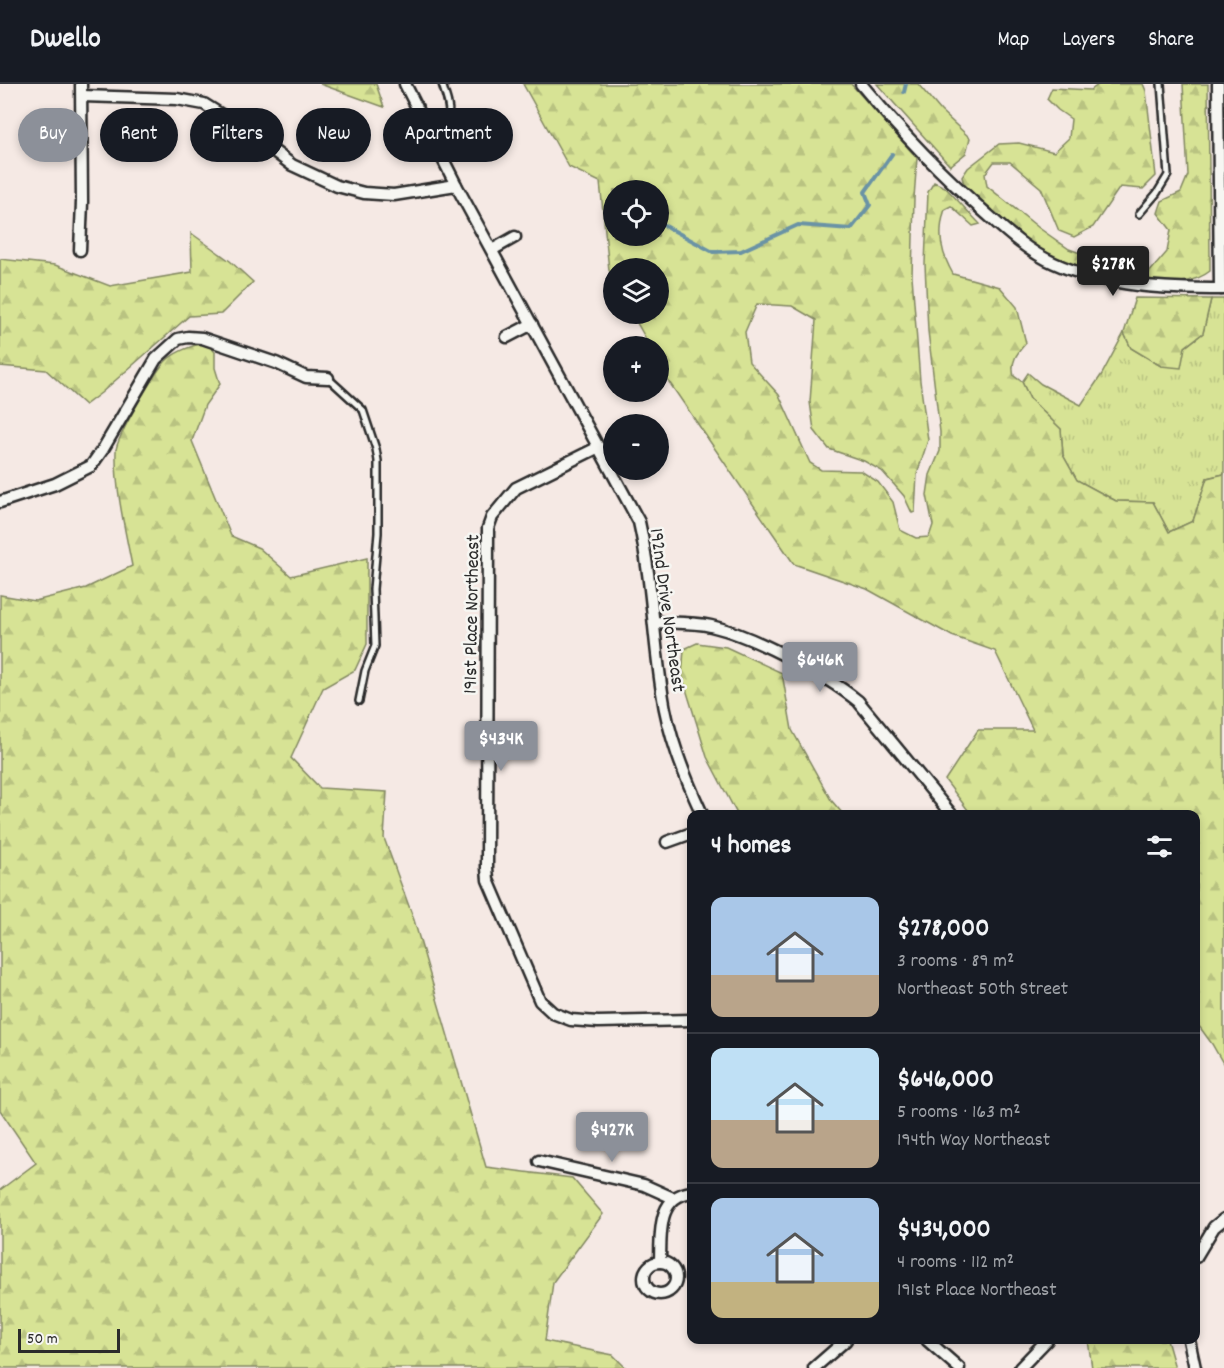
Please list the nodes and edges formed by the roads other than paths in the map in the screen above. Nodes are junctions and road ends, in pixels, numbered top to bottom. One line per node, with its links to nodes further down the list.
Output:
1 (81, 84): 7 (street)
2 (405, 84): 8 (street, 192nd Drive Northeast)
3 (442, 84): 9 (lane)
4 (861, 84): 16 (street)
5 (1161, 84): 12 (lane)
6 (1218, 84): 16 (street)
7 (82, 96): 11 (street); 14 (street)
8 (417, 108)
9 (448, 108)
10 (444, 162): 11 (street, 192nd Drive Northeast)
11 (456, 185): 15 (street, 192nd Drive Northeast)
12 (1139, 214)
13 (514, 237): 15 (street)
14 (80, 250)
15 (492, 250): 17 (street, 192nd Drive Northeast)
16 (1222, 289)
17 (532, 324): 18 (street); 20 (street, 192nd Drive Northeast)
18 (507, 338)
19 (328, 378): 21 (street); 23 (lane)
20 (599, 447): 22 (street, 192nd Drive Northeast); 28 (street, 191st Place Northeast)
21 (0, 502)
22 (655, 622): 24 (street, 192nd Drive Northeast); 25 (street)
23 (358, 701)
24 (700, 810)
25 (948, 810)
26 (687, 835): 27 (street)
27 (667, 842)
28 (687, 1020)
29 (539, 1161): 31 (street)
30 (687, 1194): 31 (street)
31 (674, 1198): 34 (street)
32 (1224, 1219): 33 (street)
33 (1200, 1250)
34 (660, 1262)
35 (841, 1344): 39 (street)
36 (932, 1344): 40 (street)
37 (1040, 1344): 41 (street)
38 (1190, 1344): 42 (street)
39 (814, 1368)
40 (959, 1368)
41 (1020, 1368)
42 (1195, 1368)

